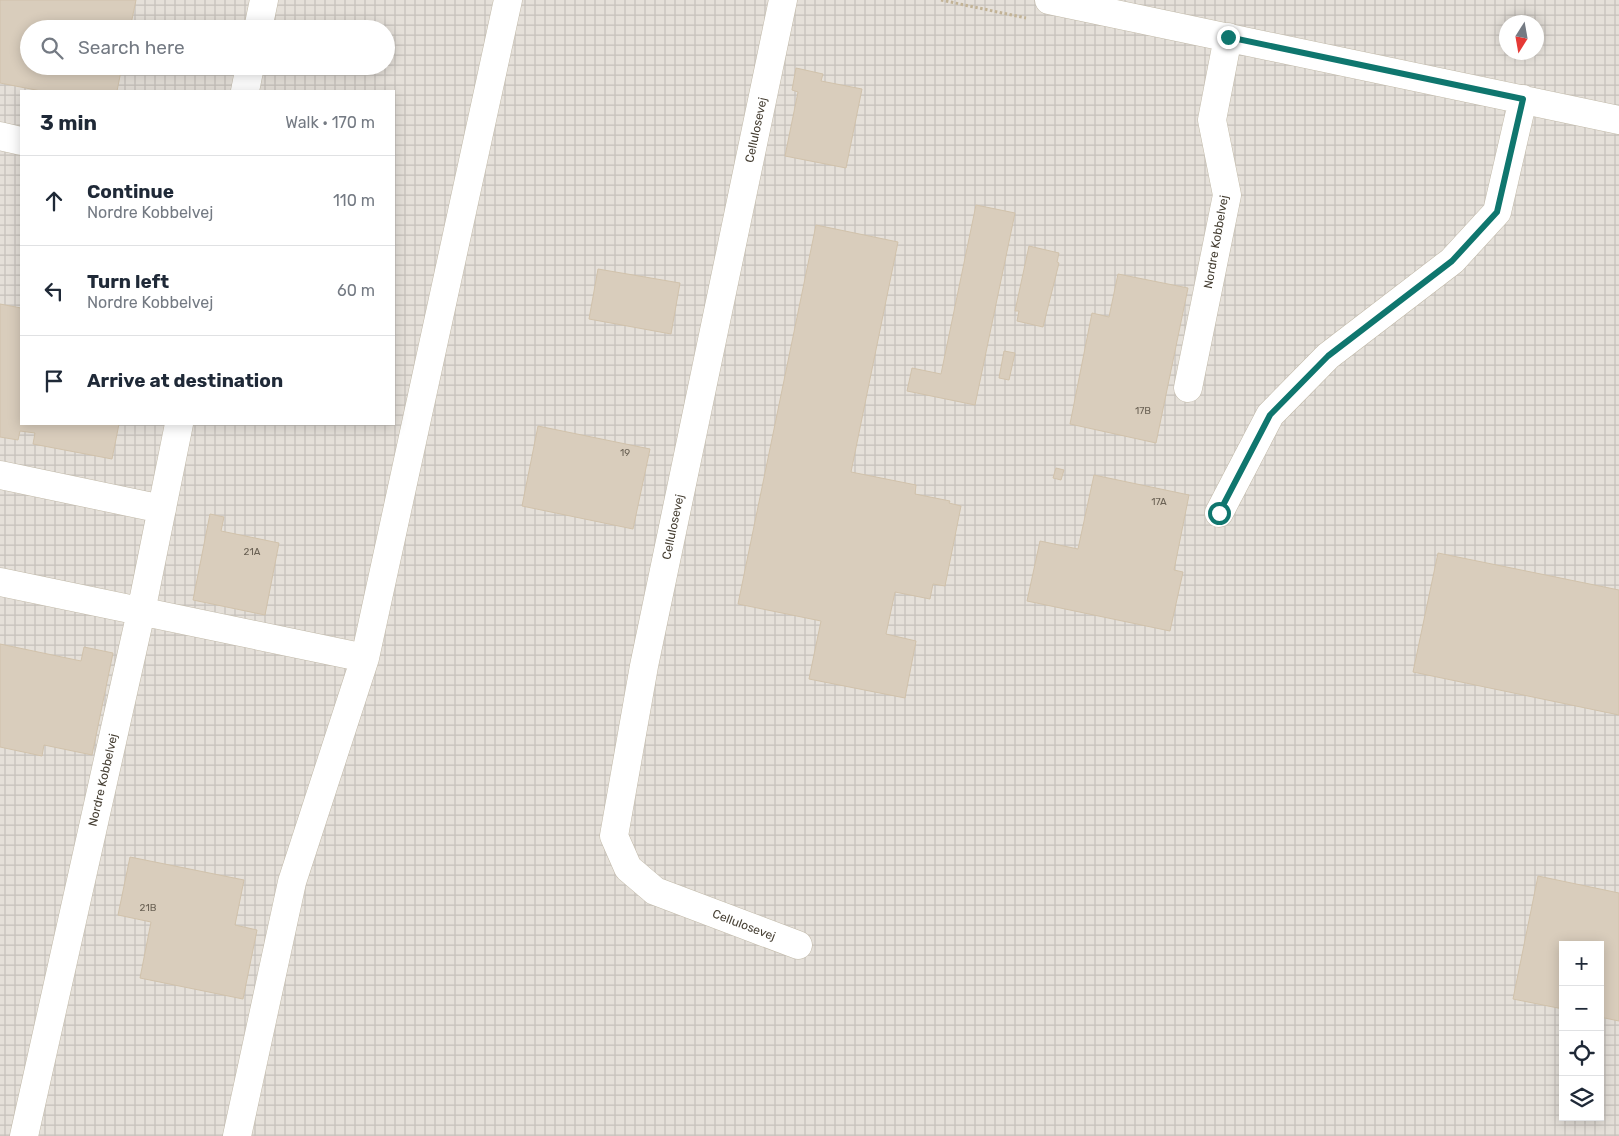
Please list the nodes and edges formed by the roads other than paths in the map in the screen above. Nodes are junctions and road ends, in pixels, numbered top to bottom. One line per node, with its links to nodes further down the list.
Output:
1 (264, 0): 6 (street)
2 (508, 0): 21 (street)
3 (783, 0): 22 (street, Cellulosevej)
4 (1049, 0): 5 (street)
5 (1091, 4): 7 (street)
6 (260, 20)
7 (1228, 37): 10 (street); 14 (street, Nordre Kobbelvej)
8 (248, 75): 9 (street)
9 (245, 90)
10 (1523, 99): 11 (street); 18 (street)
11 (1619, 120)
12 (0, 136): 13 (street)
13 (20, 141)
14 (1188, 388)
15 (179, 425): 17 (street, Nordre Kobbelvej)
16 (0, 475): 17 (street)
17 (162, 509): 20 (street, Nordre Kobbelvej)
18 (1219, 513)
19 (0, 582): 20 (street)
20 (141, 612): 21 (street); 23 (street, Nordre Kobbelvej)
21 (365, 658): 24 (street)
22 (798, 945)
23 (24, 1136)
24 (237, 1136)

